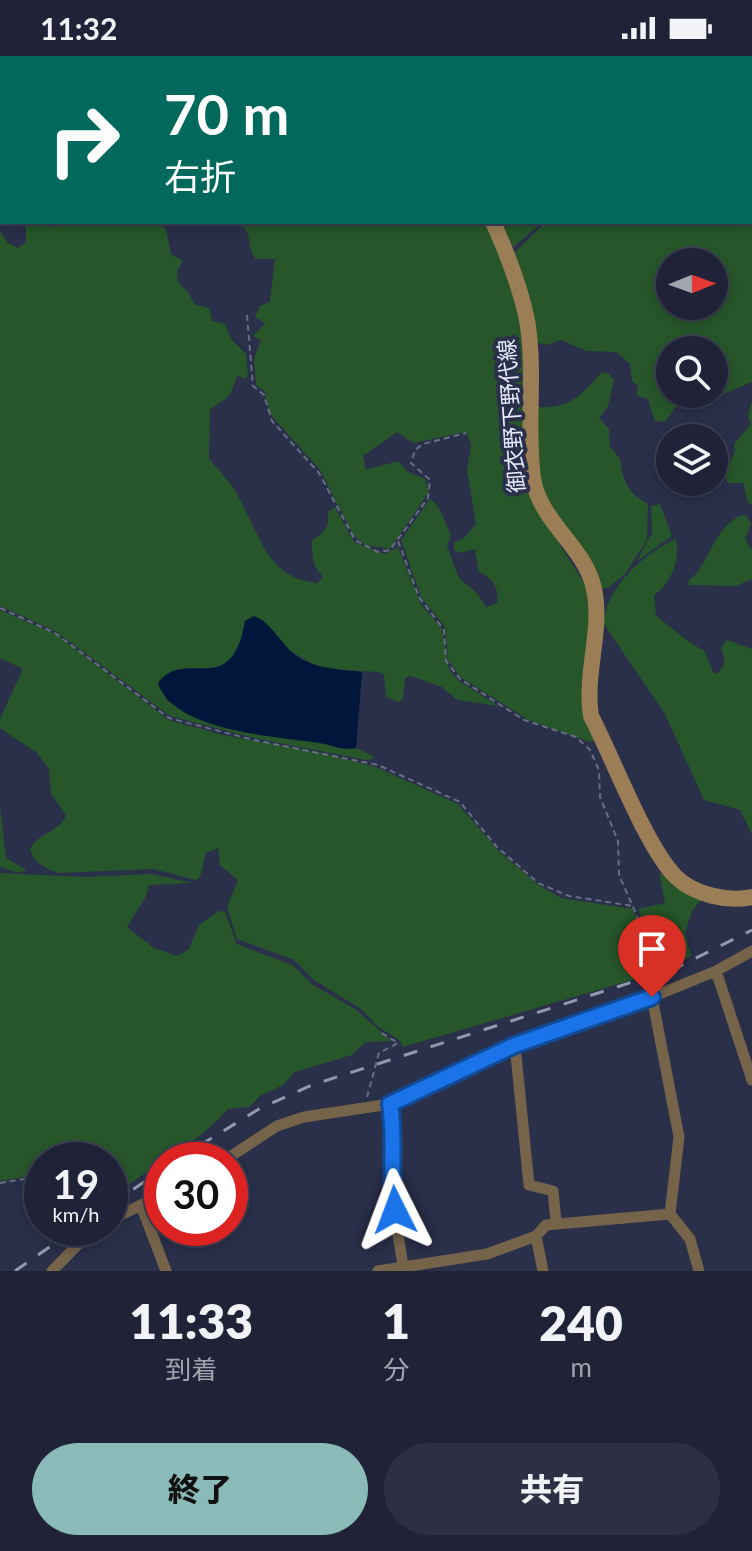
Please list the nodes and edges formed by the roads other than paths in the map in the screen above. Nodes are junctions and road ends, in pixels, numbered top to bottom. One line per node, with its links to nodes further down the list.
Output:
1 (494, 224): 2 (main road, 御衣野下野代線)
2 (752, 897)
3 (752, 951): 4 (street)
4 (716, 971): 5 (street); 7 (street)
5 (652, 997): 6 (street); 13 (street)
6 (515, 1045): 8 (street); 14 (street)
7 (752, 1079)
8 (390, 1104): 9 (street); 17 (street)
9 (248, 1145)
10 (144, 1204): 11 (street)
11 (141, 1205): 12 (street); 19 (street)
12 (128, 1211)
13 (670, 1214): 14 (street); 22 (street)
14 (556, 1222): 15 (street)
15 (536, 1236): 17 (street); 21 (street)
16 (76, 1246): 18 (street)
17 (403, 1266): 20 (street)
18 (52, 1271)
19 (166, 1271)
20 (378, 1271)
21 (543, 1271)
22 (699, 1271)

